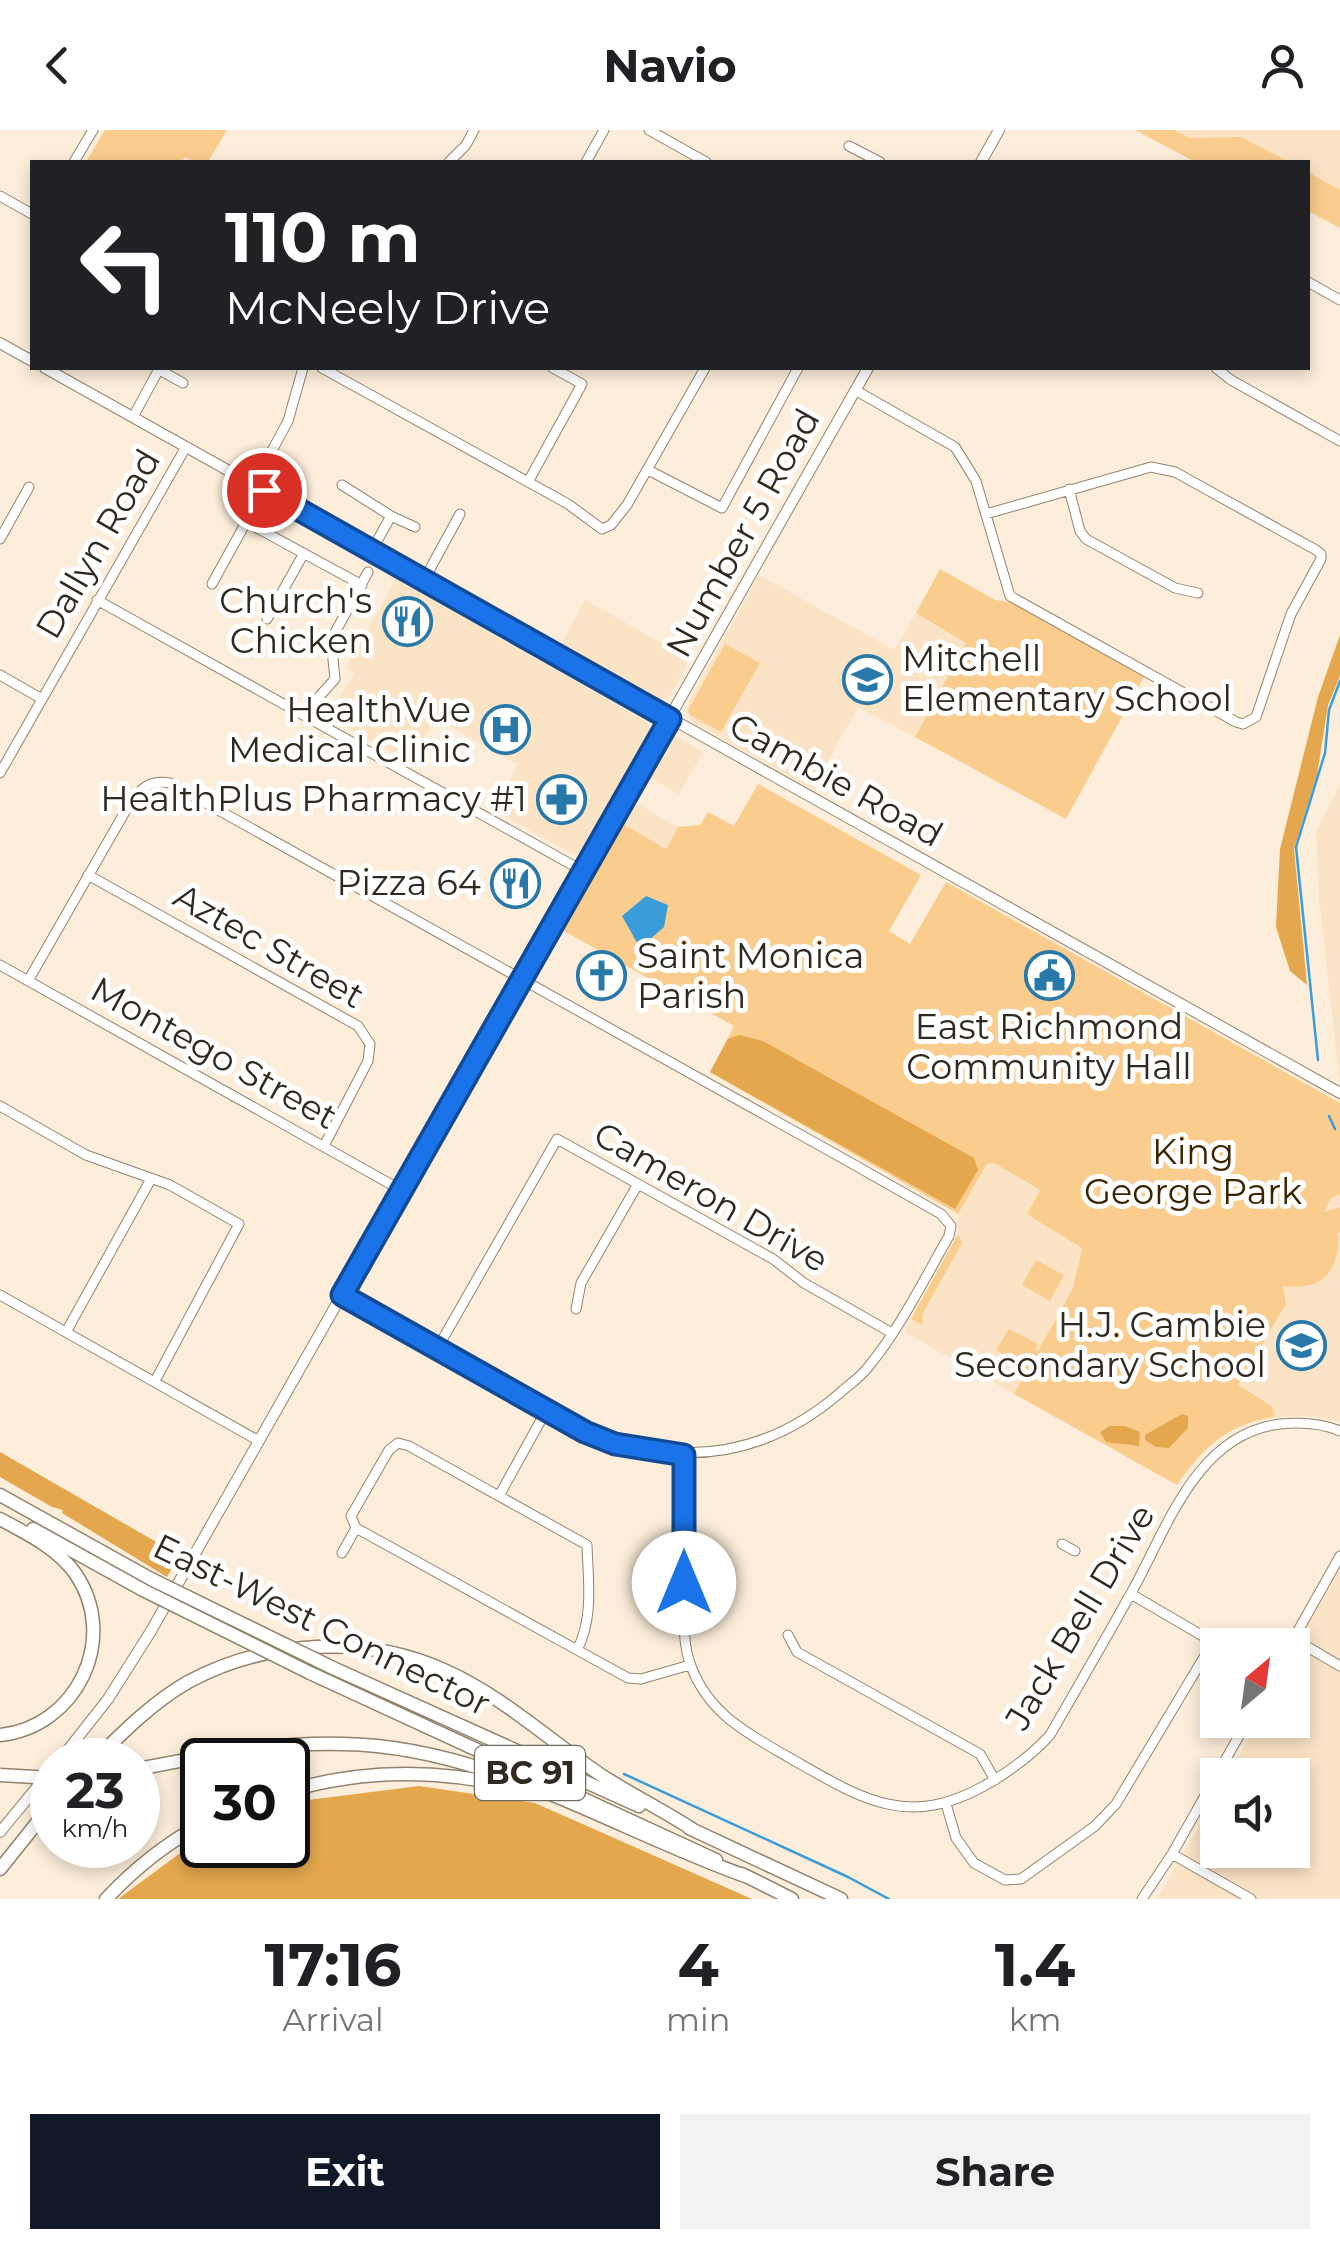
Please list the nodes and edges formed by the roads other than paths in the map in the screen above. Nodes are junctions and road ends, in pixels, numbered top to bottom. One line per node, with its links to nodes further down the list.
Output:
1 (93, 130): 7 (street)
2 (474, 130): 8 (street)
3 (604, 130): 9 (street)
4 (649, 130): 10 (street)
5 (993, 132): 12 (main road)
6 (850, 146): 11 (street)
7 (75, 160)
8 (451, 160)
9 (587, 160)
10 (702, 160)
11 (876, 160)
12 (982, 160)
13 (0, 196): 14 (street)
14 (30, 213)
15 (1310, 283): 16 (street)
16 (1340, 300)
17 (0, 342): 18 (main road)
18 (30, 360)
19 (49, 370): 31 (main road, Cambie Road)
20 (156, 370): 31 (street)
21 (160, 370): 29 (street)
22 (302, 370): 36 (street)
23 (326, 370): 35 (street)
24 (557, 370): 35 (street)
25 (704, 370): 34 (street)
26 (797, 370): 34 (street)
27 (867, 370): 30 (main road, Number 5 Road)
28 (1218, 370): 32 (street)
29 (183, 383)
30 (855, 390): 42 (street); 59 (main road, Number 5 Road)
31 (133, 417): 33 (main road, Cambie Road)
32 (1340, 441)
33 (186, 447): 36 (main road, Cambie Road); 54 (street, Dallyn Road)
34 (648, 470): 35 (street)
35 (528, 482)
36 (254, 484): 47 (main road, Cambie Road)
37 (342, 485): 43 (street)
38 (29, 487): 46 (street)
39 (1068, 489): 42 (street); 42 (street); 53 (street)
40 (255, 506): 44 (street)
41 (460, 514): 50 (street)
42 (986, 514)
43 (391, 516): 45 (street); 47 (street)
44 (246, 522): 48 (street); 51 (street)
45 (415, 527)
46 (0, 539)
47 (372, 550): 50 (main road, Cambie Road)
48 (304, 552): 52 (street); 55 (street)
49 (368, 572): 52 (street)
50 (424, 580): 59 (main road, Cambie Road)
51 (212, 584)
52 (362, 585): 58 (street)
53 (1198, 594)
54 (97, 600): 57 (street, Dallyn Road); 58 (street)
55 (267, 619)
56 (0, 675): 57 (street)
57 (42, 698): 60 (street, Dallyn Road)
58 (307, 716): 61 (street)
59 (670, 719): 61 (main road, Number 5 Road); 66 (main road, Cambie Road)
60 (0, 773)
61 (583, 870): 64 (main road, Number 5 Road)
62 (88, 874): 64 (street); 65 (street); 68 (street, Aztec Street)
63 (0, 965): 65 (street, Montego Street)
64 (522, 979): 71 (main road, Number 5 Road); 76 (street)
65 (28, 981): 68 (street, Montego Street)
66 (1340, 1093)
67 (0, 1106): 69 (street)
68 (324, 1146): 71 (street, Montego Street)
69 (151, 1179): 75 (street); 78 (street)
70 (638, 1184): 74 (street); 76 (street, Cameron Drive); 77 (street, Cameron Drive)
71 (402, 1190): 73 (main road, Number 5 Road)
72 (0, 1295): 75 (street)
73 (342, 1295): 77 (street); 81 (main road, Number 5 Road)
74 (576, 1308)
75 (66, 1332): 78 (street)
76 (892, 1333): 82 (street)
77 (438, 1349): 79 (street)
78 (156, 1381): 81 (street)
79 (546, 1411): 82 (street); 84 (street)
80 (1340, 1431): 93 (street, Jack Bell Drive)
81 (259, 1441): 101 (main road, Number 5 Road)
82 (684, 1455): 98 (street, Jack Bell Drive)
83 (0, 1493): 92 (highway, East-West Connector / BC 91)
84 (499, 1496): 87 (street); 96 (street)
85 (0, 1510): 92 (highway, East-West Connector / BC 91)
86 (0, 1519): 100 (highway)
87 (356, 1528): 90 (street); 96 (street)
88 (1062, 1544): 89 (street)
89 (1076, 1551)
90 (342, 1553)
91 (1340, 1556): 94 (street)
92 (147, 1584): 112 (highway, East-West Connector / BC 91, bridge); 118 (highway, East-West Connector / BC 91, bridge)
93 (1131, 1594): 107 (street, Jack Bell Drive); 111 (street)
94 (1300, 1628)
95 (788, 1634): 107 (street)
96 (577, 1650): 98 (street)
97 (1310, 1651): 99 (street)
98 (690, 1665): 111 (street, Jack Bell Drive)
99 (1340, 1666)
100 (0, 1735)
101 (79, 1738)
102 (119, 1738): 112 (highway)
103 (1238, 1738): 116 (street)
104 (160, 1766): 110 (highway)
105 (0, 1775): 106 (highway, bridge)
106 (30, 1777)
107 (995, 1780): 111 (street, Jack Bell Drive)
108 (310, 1785): 110 (highway)
109 (30, 1796): 113 (main road)
110 (560, 1799): 118 (highway)
111 (946, 1804)
112 (696, 1831): 121 (highway, East-West Connector / BC 91)
113 (0, 1832)
114 (30, 1832): 117 (highway)
115 (180, 1836): 119 (highway)
116 (1172, 1854): 122 (street); 123 (street)
117 (0, 1870)
118 (748, 1878): 120 (highway, East-West Connector / BC 91)
119 (106, 1899)
120 (792, 1899)
121 (841, 1899)
122 (1142, 1899)
123 (1252, 1899)

